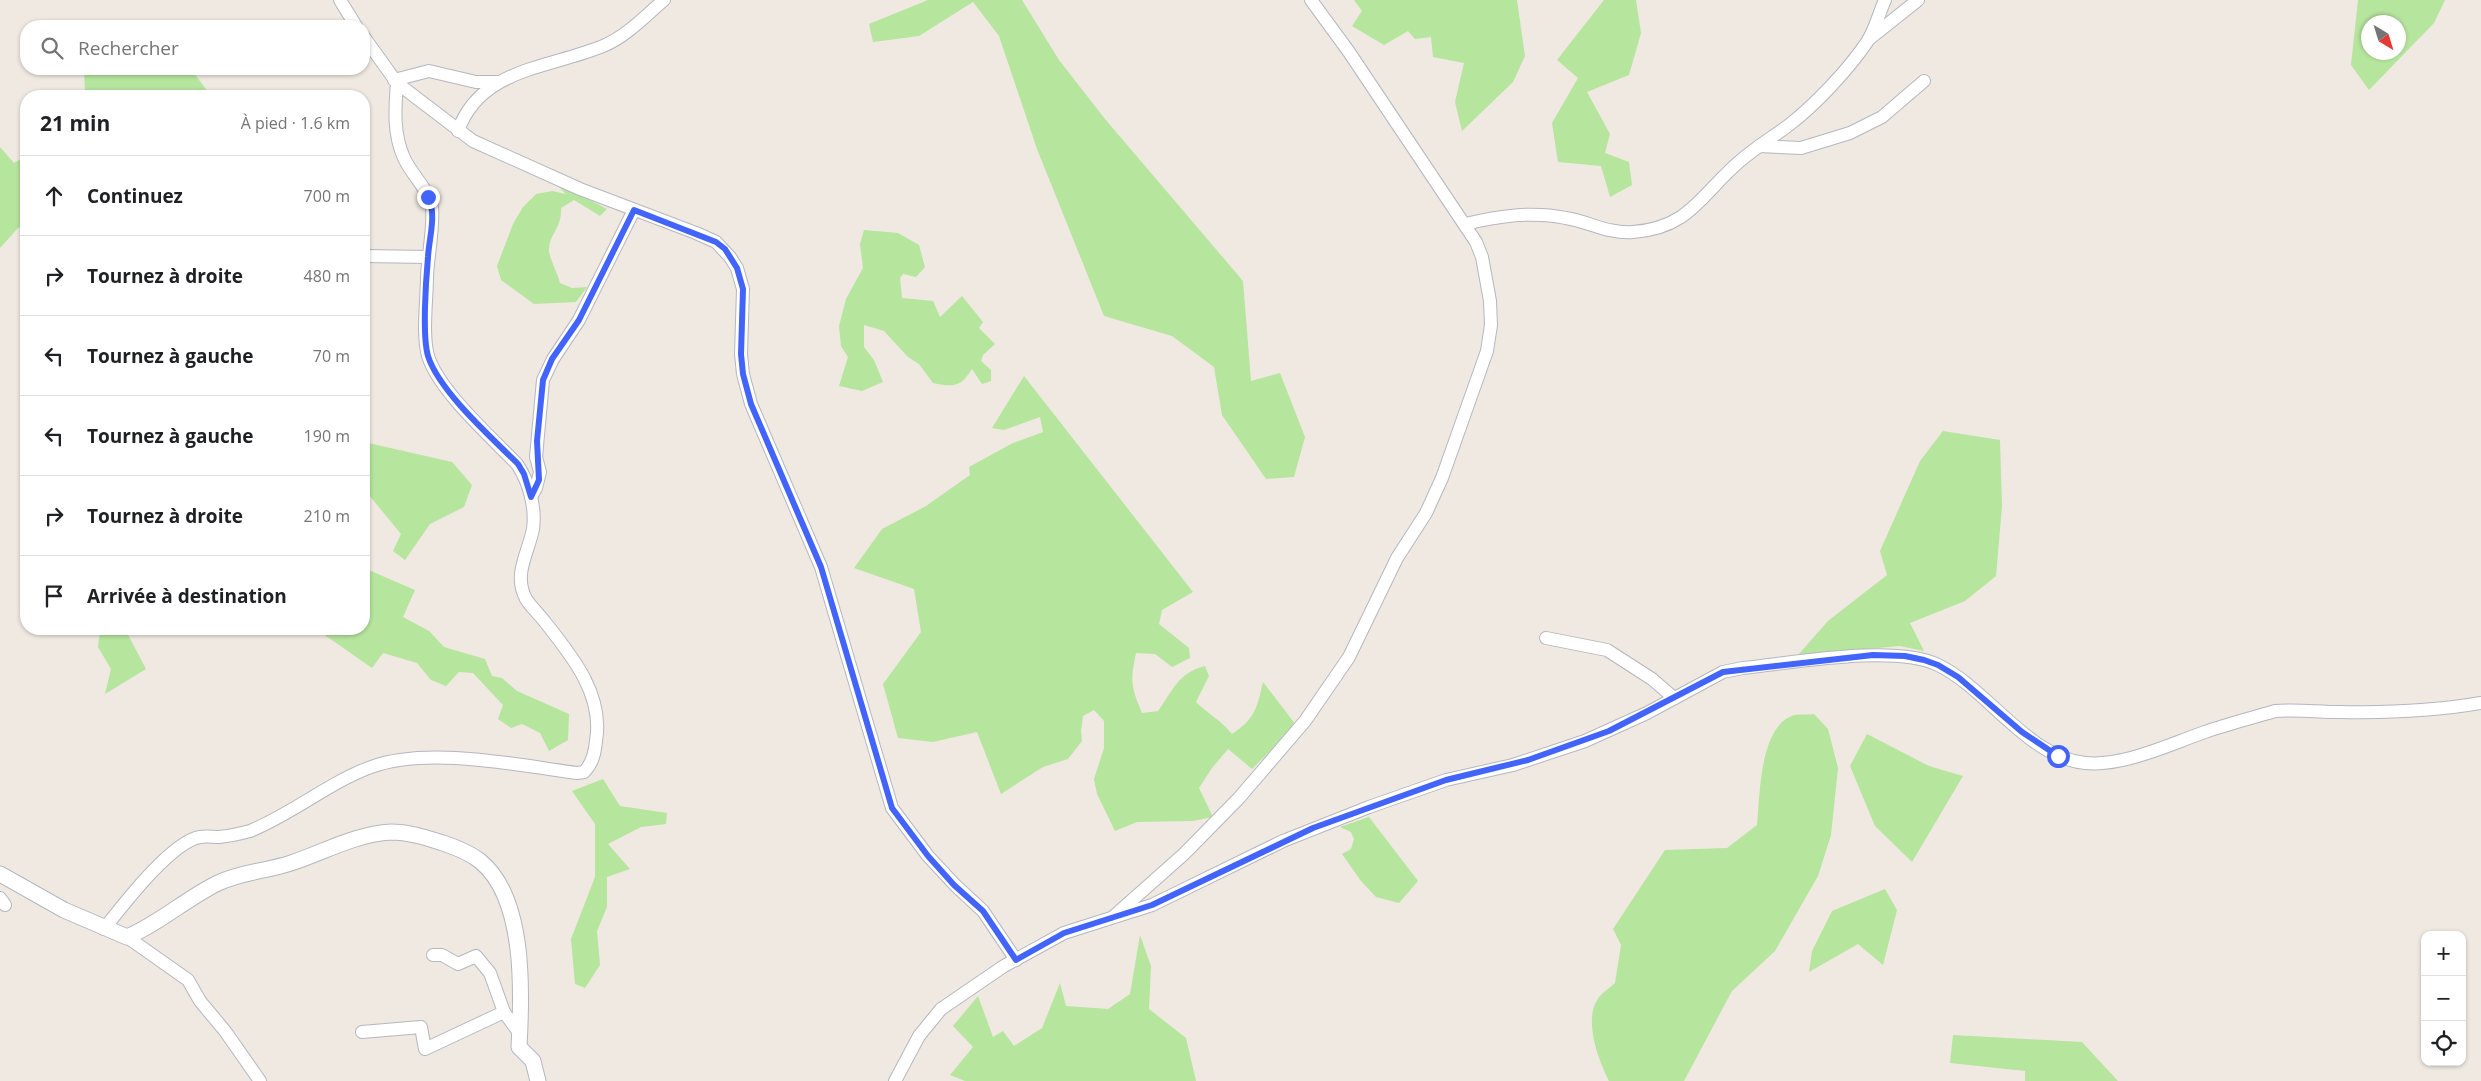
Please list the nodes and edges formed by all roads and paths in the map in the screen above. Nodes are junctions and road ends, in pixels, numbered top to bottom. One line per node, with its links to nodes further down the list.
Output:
1 (340, 0): 6 (street)
2 (664, 0): 11 (street)
3 (1311, 0): 15 (street)
4 (1885, 0): 7 (street)
5 (1918, 0): 7 (street)
6 (352, 20)
7 (1867, 41): 13 (street)
8 (370, 46): 9 (street)
9 (395, 81): 11 (street); 12 (street); 17 (street)
10 (1924, 81): 13 (street)
11 (498, 82): 12 (street)
12 (458, 131): 14 (street)
13 (1759, 146): 15 (street)
14 (634, 210): 18 (street); 27 (street)
15 (1465, 224): 23 (street)
16 (370, 256): 17 (street)
17 (428, 258): 18 (street)
18 (531, 497): 24 (street)
19 (1546, 638): 20 (street)
20 (1674, 698): 21 (street); 23 (street)
21 (2481, 703)
22 (0, 874): 24 (street)
23 (1111, 919): 27 (street)
24 (104, 928): 25 (street)
25 (127, 937): 30 (street); 31 (street)
26 (433, 955): 28 (street)
27 (1016, 960): 33 (street)
28 (504, 1012): 29 (street); 30 (street)
29 (362, 1032)
30 (520, 1034): 32 (street)
31 (260, 1081)
32 (538, 1081)
33 (895, 1081)

